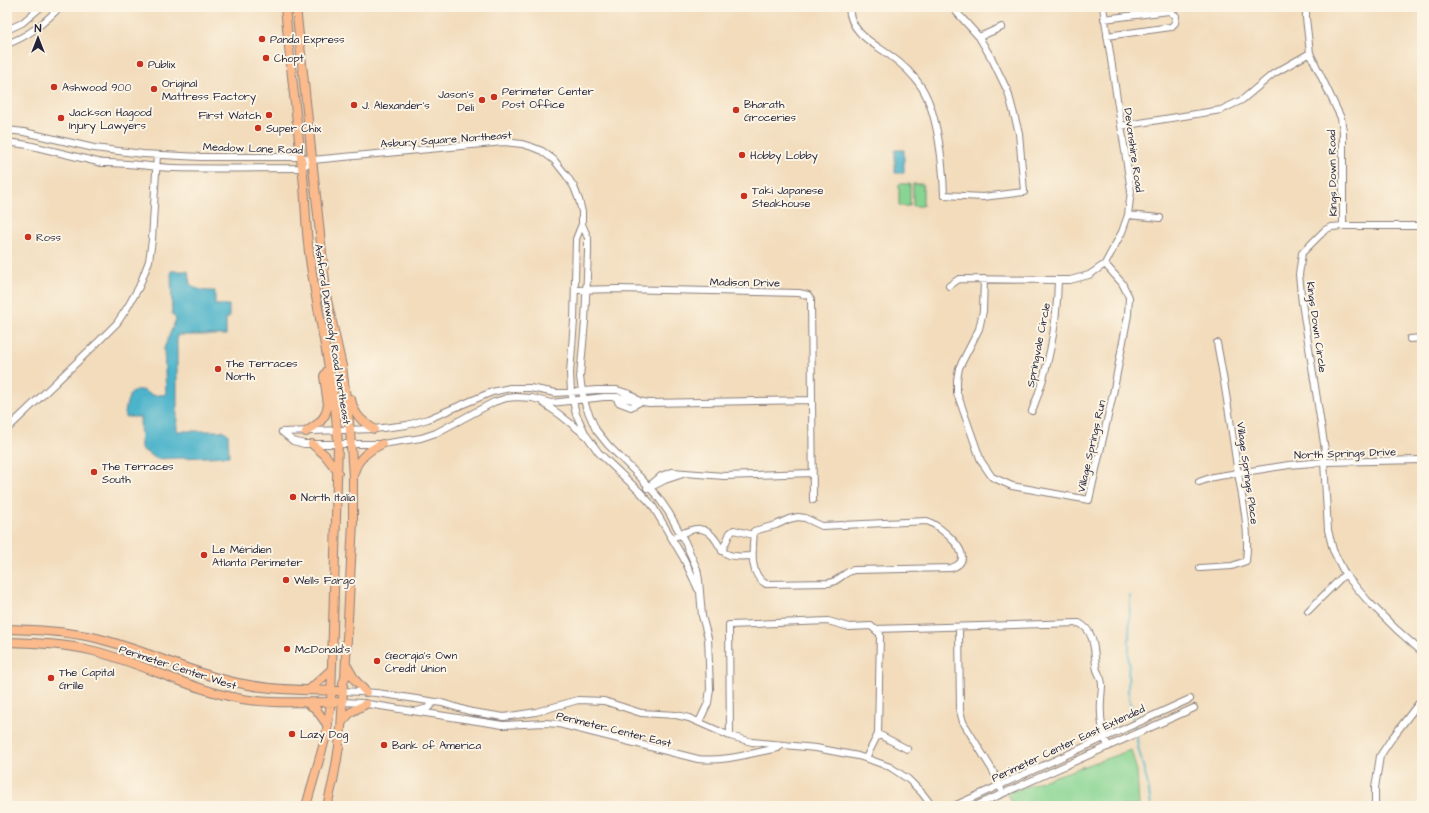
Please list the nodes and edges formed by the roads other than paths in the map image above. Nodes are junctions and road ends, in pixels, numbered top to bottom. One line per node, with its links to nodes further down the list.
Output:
1 (41, 7): 11 (street)
2 (60, 7): 14 (street)
3 (285, 7): 20 (main road, Ashford Dunwoody Road Northeast)
4 (296, 7): 21 (main road, Ashford Dunwoody Road Northeast)
5 (849, 7): 13 (street)
6 (952, 7): 13 (street)
7 (1103, 7): 9 (street, Devonshire Road)
8 (1306, 7): 15 (street, Kings Down Road)
9 (1104, 19): 12 (street, Devonshire Road); 12 (street)
10 (1002, 27): 13 (street)
11 (7, 30)
12 (1107, 36): 16 (street, Devonshire Road)
13 (979, 37)
14 (7, 44)
15 (1310, 53): 16 (street); 27 (street, Kings Down Road)
16 (1121, 126): 24 (street, Devonshire Road)
17 (7, 130): 19 (street, Meadow Lane Road)
18 (7, 142): 22 (street, Meadow Lane Road)
19 (157, 155): 20 (street, Meadow Lane Road); 22 (street)
20 (300, 157): 21 (street, Meadow Lane Road); 23 (main road, Ashford Dunwoody Road Northeast)
21 (312, 160): 23 (street, Meadow Lane Road); 26 (street, Asbury Square Northeast); 35 (main road, Ashford Dunwoody Road Northeast)
22 (156, 167): 23 (street, Meadow Lane Road); 49 (street)
23 (302, 168): 39 (main road, Ashford Dunwoody Road Northeast)
24 (1128, 215): 25 (street); 29 (street, Devonshire Road)
25 (1160, 218)
26 (582, 224): 33 (street, Asbury Square Northeast); 34 (street, Asbury Square Northeast)
27 (1343, 226): 28 (street, Kings Down Circle); 59 (street, Kings Down Circle)
28 (1422, 226)
29 (1105, 264): 30 (street, Village Springs Run); 31 (street, Devonshire Road)
30 (984, 279): 31 (street); 32 (street)
31 (1058, 280): 47 (street, Springvale Circle)
32 (949, 286)
33 (575, 290): 34 (street, Madison Drive); 41 (street, Asbury Square Northeast)
34 (587, 290): 40 (street, Asbury Square Northeast); 45 (street, Madison Drive)
35 (332, 323): 48 (main road); 51 (main road, Ashford Dunwoody Road Northeast)
36 (1422, 338): 37 (street)
37 (1410, 339)
38 (1217, 343): 62 (street, Village Springs Place)
39 (329, 368): 50 (main road, Ashford Dunwoody Road Northeast); 52 (main road)
40 (582, 391): 41 (street); 42 (street, Asbury Square Northeast); 46 (street)
41 (571, 392): 44 (street, Asbury Square Northeast); 48 (street)
42 (583, 398): 44 (street); 46 (street); 65 (street, Asbury Square Northeast)
43 (539, 400): 44 (street); 53 (street); 57 (street)
44 (572, 400): 53 (street, Asbury Square Northeast)
45 (811, 400): 46 (street); 61 (street, Madison Drive)
46 (640, 402)
47 (1032, 411)
48 (374, 429): 51 (street)
49 (7, 430)
50 (338, 430): 51 (street); 52 (street); 54 (main road, Ashford Dunwoody Road Northeast)
51 (350, 430): 56 (main road, Ashford Dunwoody Road Northeast)
52 (306, 432): 55 (street)
53 (588, 437): 66 (street)
54 (338, 443): 55 (street); 56 (street); 60 (main road, Ashford Dunwoody Road Northeast)
55 (312, 444): 60 (main road)
56 (350, 444): 57 (street); 63 (main road, Ashford Dunwoody Road Northeast)
57 (382, 444): 63 (main road)
58 (1422, 460): 59 (street, North Springs Drive)
59 (1324, 462): 62 (street, North Springs Drive); 74 (street, Kings Down Circle)
60 (338, 472): 84 (main road, Ashford Dunwoody Road Northeast)
61 (812, 473): 65 (street); 67 (street, Madison Drive)
62 (1238, 473): 64 (street, North Springs Drive); 73 (street, Village Springs Place)
63 (353, 478): 82 (main road, Ashford Dunwoody Road Northeast)
64 (1199, 482)
65 (649, 487): 66 (street); 68 (street, Asbury Square Northeast)
66 (641, 493): 70 (street)
67 (813, 500)
68 (680, 534): 70 (street); 71 (street); 75 (street, Asbury Square Northeast)
69 (753, 535): 71 (street); 72 (street); 72 (street)
70 (672, 538): 75 (street)
71 (722, 551): 72 (street)
72 (752, 556)
73 (1200, 568)
74 (1345, 574): 76 (street); 81 (street, Kings Down Circle)
75 (700, 592): 101 (street, Asbury Square Northeast)
76 (1308, 611)
77 (959, 628): 78 (street); 106 (street); 111 (street)
78 (875, 629): 104 (street); 105 (street)
79 (7, 630): 83 (main road, Perimeter Center West)
80 (7, 642): 85 (main road, Perimeter Center West)
81 (1422, 652)
82 (346, 663): 88 (main road, Ashford Dunwoody Road Northeast); 89 (main road)
83 (190, 669): 85 (main road); 86 (main road, Perimeter Center West)
84 (331, 670): 86 (main road); 87 (main road, Ashford Dunwoody Road Northeast)
85 (186, 683): 92 (main road, Perimeter Center West)
86 (309, 690): 87 (main road, Perimeter Center West)
87 (331, 690): 88 (main road, Perimeter Center West); 93 (main road, Ashford Dunwoody Road Northeast)
88 (343, 691): 89 (street, Perimeter Center East); 94 (main road, Ashford Dunwoody Road Northeast)
89 (366, 692): 95 (street, Perimeter Center East)
90 (1190, 699): 106 (street, Perimeter Center East Extended)
91 (1422, 699): 118 (street)
92 (305, 702): 93 (main road, Perimeter Center West); 103 (main road)
93 (331, 702): 94 (main road, Perimeter Center West); 103 (main road, Ashford Dunwoody Road Northeast)
94 (343, 702): 96 (street, Perimeter Center East); 100 (main road, Ashford Dunwoody Road Northeast)
95 (434, 702): 98 (street); 99 (street, Perimeter Center East)
96 (366, 704): 98 (street, Perimeter Center East); 100 (main road)
97 (1194, 708): 108 (street, Perimeter Center East Extended)
98 (407, 711): 102 (street, Perimeter Center East)
99 (541, 711): 101 (street, Perimeter Center East); 102 (street)
100 (342, 722): 114 (main road, Ashford Dunwoody Road Northeast)
101 (699, 722): 105 (street, Perimeter Center East)
102 (489, 723): 107 (street, Perimeter Center East)
103 (328, 726): 113 (main road, Ashford Dunwoody Road Northeast)
104 (878, 734): 109 (street); 110 (street)
105 (730, 736): 107 (street, Perimeter Center East)
106 (1105, 738): 108 (street); 111 (street, Perimeter Center East Extended)
107 (785, 746): 110 (street, Perimeter Center East)
108 (1108, 747): 112 (street, Perimeter Center East Extended)
109 (907, 749)
110 (866, 758): 115 (street, Perimeter Center East)
111 (1000, 786): 112 (street); 116 (street, Perimeter Center East Extended)
112 (1003, 793): 117 (street, Perimeter Center East Extended)
113 (306, 806)
114 (327, 806)
115 (932, 806)
116 (954, 806)
117 (975, 806)
118 (1375, 806)

